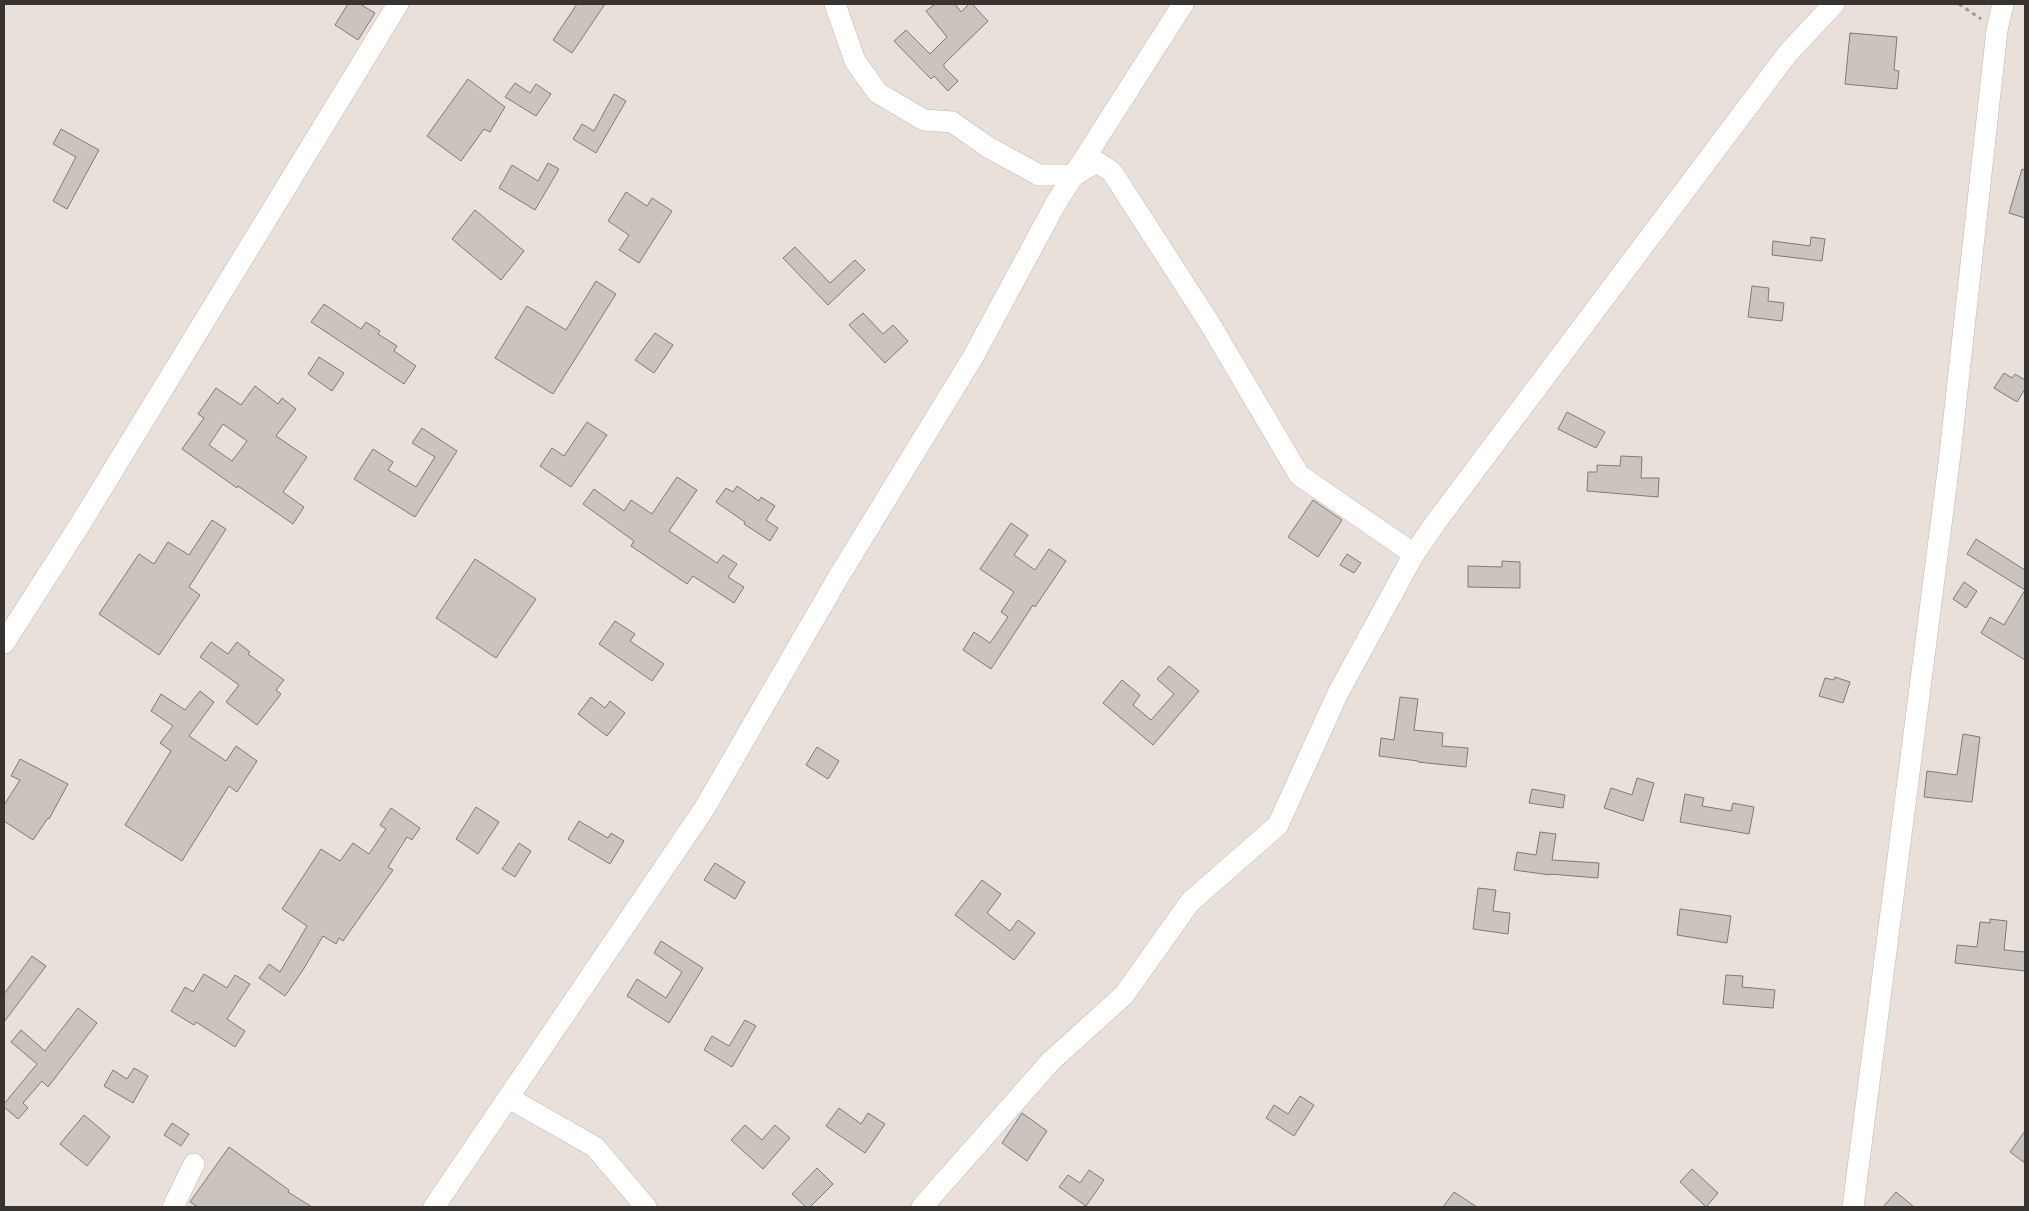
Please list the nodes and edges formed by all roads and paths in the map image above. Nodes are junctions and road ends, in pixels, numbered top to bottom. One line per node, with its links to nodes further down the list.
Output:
1 (398, 4): 10 (street)
2 (835, 4): 8 (street)
3 (1183, 4): 8 (street)
4 (1834, 4): 9 (street)
5 (1959, 4): 7 (path)
6 (2004, 4): 7 (street)
7 (1997, 30): 17 (street)
8 (1075, 175): 9 (street); 11 (street)
9 (1414, 554): 16 (street)
10 (4, 643)
11 (508, 1098): 14 (street); 15 (street)
12 (194, 1164): 13 (street)
13 (173, 1207)
14 (434, 1207)
15 (646, 1207)
16 (922, 1207)
17 (1853, 1207)

